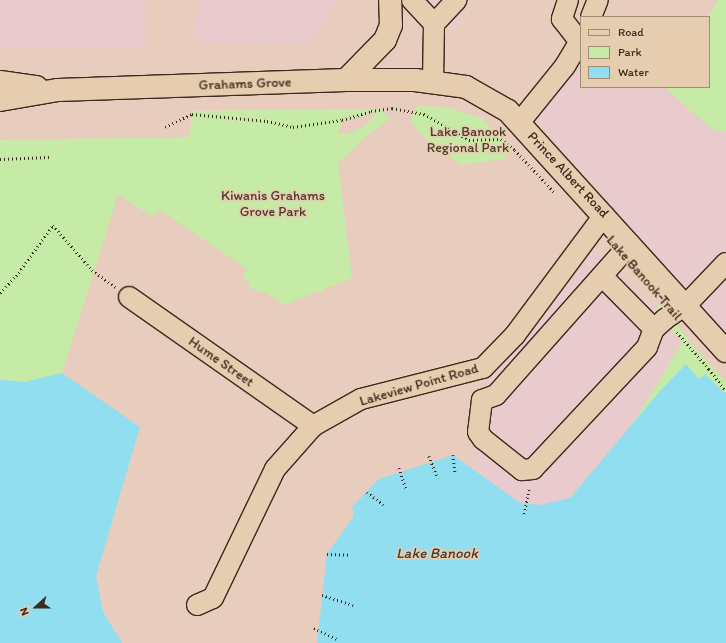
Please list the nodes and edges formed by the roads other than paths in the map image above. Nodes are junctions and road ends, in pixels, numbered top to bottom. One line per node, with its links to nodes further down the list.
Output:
1 (390, 0): 9 (main road)
2 (412, 0): 7 (street)
3 (456, 0): 7 (street)
4 (568, 0): 8 (street)
5 (598, 0): 6 (street)
6 (591, 16)
7 (434, 24): 11 (street)
8 (580, 40): 14 (street)
9 (346, 80): 11 (main road, Grahams Grove); 12 (main road, Grahams Grove)
10 (0, 82): 12 (main road, Grahams Grove)
11 (433, 82): 14 (main road, Prince Albert Road)
12 (58, 90): 13 (main road, Grahams Grove)
13 (0, 100)
14 (519, 123): 15 (main road, Prince Albert Road)
15 (604, 215): 16 (main road, Prince Albert Road); 23 (street, Lakeview Point Road)
16 (630, 244): 18 (street); 20 (main road, Prince Albert Road)
17 (726, 263): 20 (street)
18 (602, 276): 21 (street); 21 (street)
19 (129, 297): 23 (street, Hume Street)
20 (686, 305): 21 (street); 22 (main road, Prince Albert Road)
21 (660, 324)
22 (725, 349)
23 (313, 426): 24 (street, Lakeview Point Road)
24 (197, 605)

